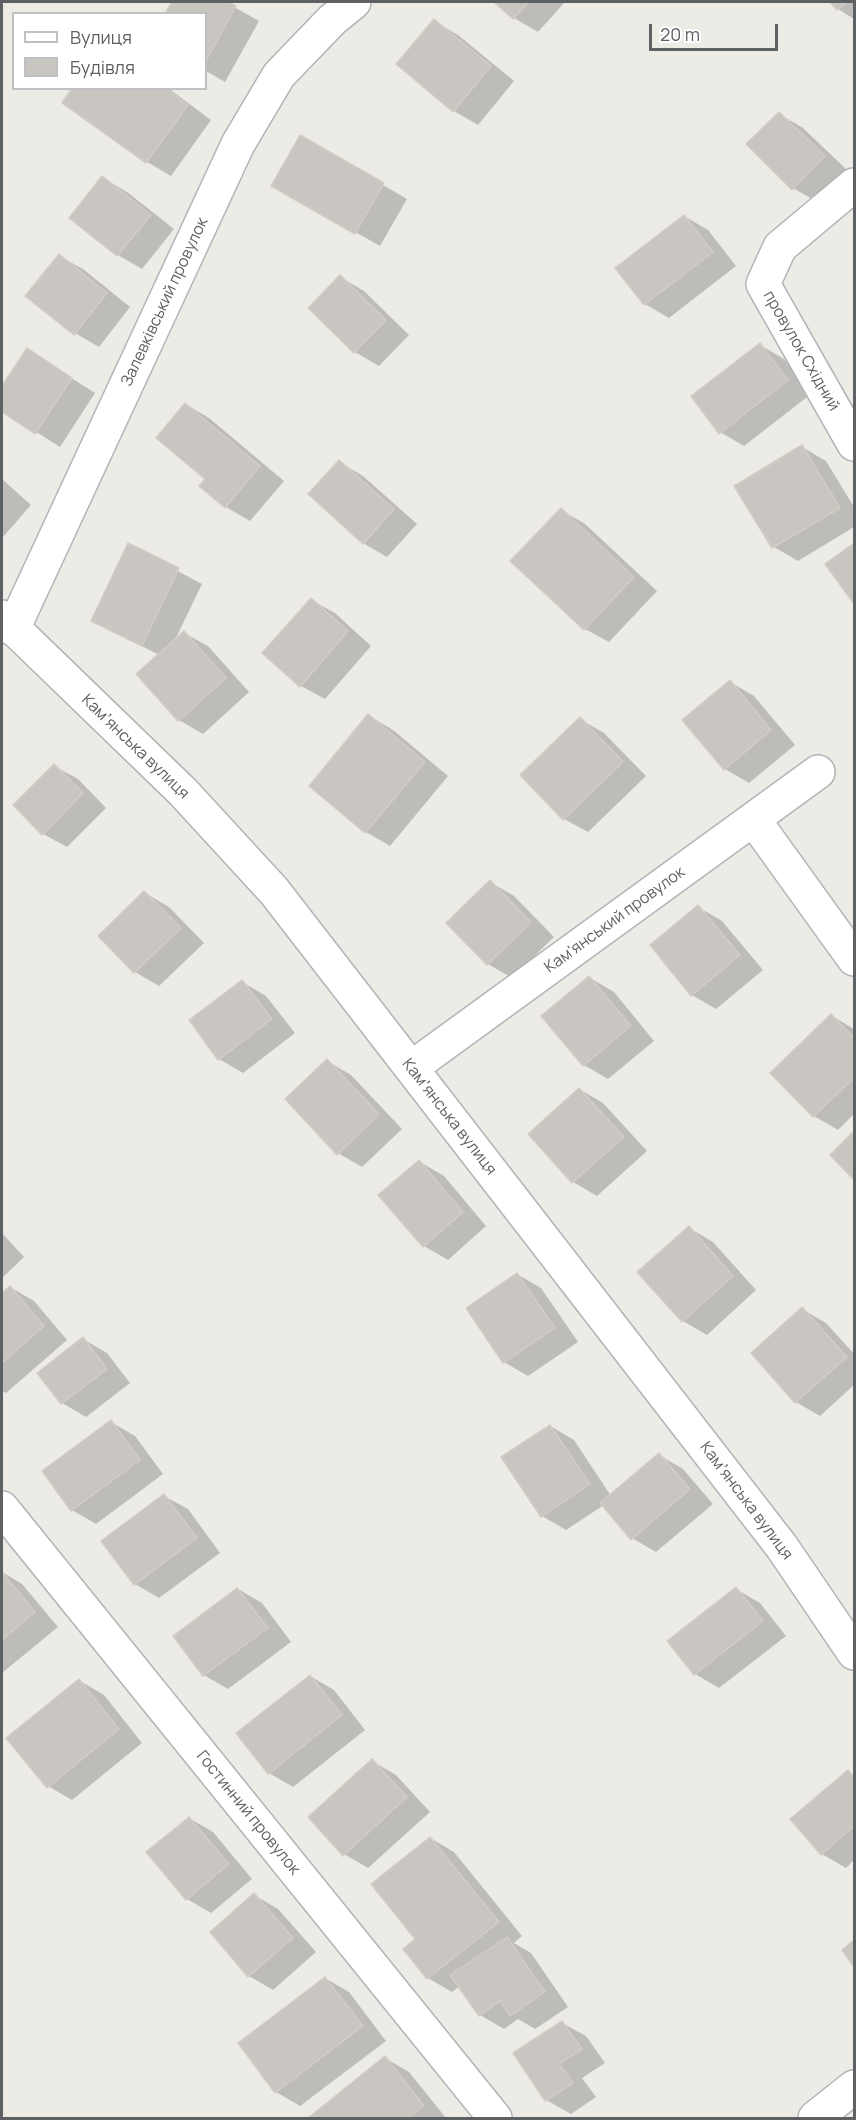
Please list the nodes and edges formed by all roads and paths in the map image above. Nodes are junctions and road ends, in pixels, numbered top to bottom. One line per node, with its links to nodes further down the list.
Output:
1 (354, 2): 4 (street, Залевківський провулок)
2 (855, 185): 3 (street, провулок Східний)
3 (855, 444)
4 (7, 623): 8 (street, Камʼянська вулиця)
5 (818, 772): 6 (street, Кам'янський провулок)
6 (754, 820): 7 (street); 8 (street, Кам'янський провулок)
7 (855, 959)
8 (411, 1068): 10 (street, Камʼянська вулиця)
9 (2, 1508): 12 (street, Гостинний провулок)
10 (855, 1653)
11 (855, 2087): 13 (street)
12 (495, 2118)
13 (815, 2118)

